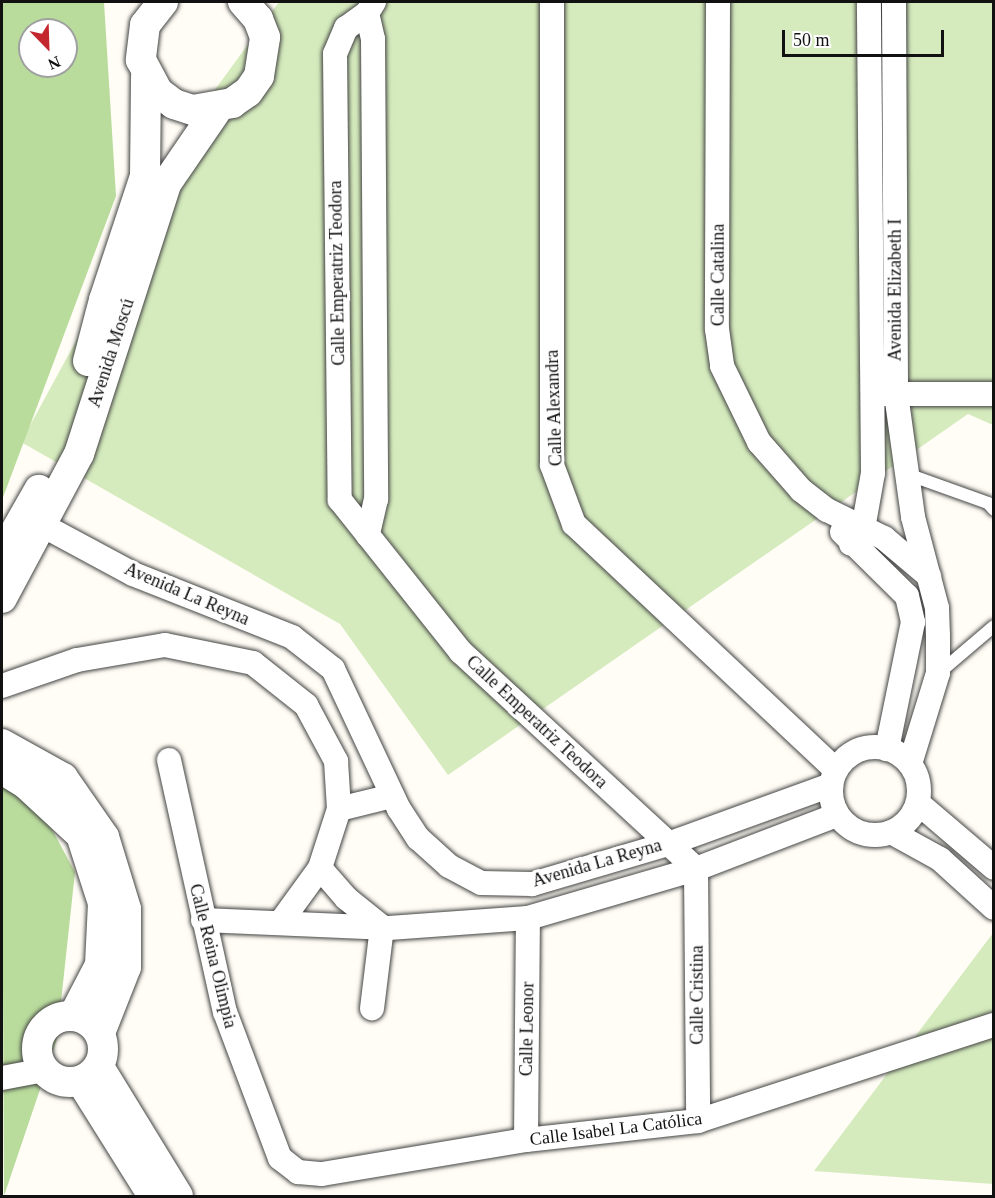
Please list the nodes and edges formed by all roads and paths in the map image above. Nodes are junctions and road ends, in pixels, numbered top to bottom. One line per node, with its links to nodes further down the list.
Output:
1 (552, 2): 36 (street, Calle Alexandra)
2 (717, 2): 22 (street, Calle Catalina)
3 (869, 2): 8 (street, Avenida Elizabeth I)
4 (894, 2): 9 (street, Avenida Elizabeth I)
5 (156, 4): 10 (street, Avenida Moscú)
6 (259, 7): 11 (street)
7 (371, 8): 21 (street, Calle Emperatriz Teodora); 21 (street, Calle Emperatriz Teodora)
8 (870, 63): 9 (street); 13 (street, Avenida Elizabeth I)
9 (894, 66): 14 (street, Avenida Elizabeth I)
10 (147, 76): 11 (street); 12 (street, Avenida Moscú)
11 (218, 108): 12 (street, Avenida Moscú)
12 (156, 180): 15 (street, Avenida Moscú)
13 (871, 214): 14 (street); 16 (street, Avenida Elizabeth I)
14 (895, 216): 16 (street, Avenida Elizabeth I)
15 (107, 333): 20 (street, Avenida Moscú); 23 (street, Avenida Moscú)
16 (884, 394): 17 (street); 18 (street, Avenida Elizabeth I); 22 (street, Avenida Elizabeth I)
17 (993, 394)
18 (906, 474): 19 (lane); 24 (street, Avenida Elizabeth I)
19 (993, 510)
20 (42, 525): 25 (street, Avenida Moscú); 26 (street, Avenida La Reyna)
21 (368, 535): 42 (street, Calle Emperatriz Teodora)
22 (857, 537): 24 (street, Calle Catalina); 32 (street, Calle Catalina)
23 (2, 555)
24 (929, 576): 29 (street)
25 (2, 598)
26 (250, 621): 28 (street); 37 (street, Avenida La Reyna)
27 (993, 626): 29 (lane)
28 (240, 660): 30 (street); 39 (street)
29 (938, 674): 34 (street)
30 (2, 686)
31 (2, 744): 54 (street)
32 (887, 749): 34 (street); 36 (street)
33 (169, 760): 48 (street, Calle Reina Olimpia)
34 (910, 764): 38 (street)
35 (2, 769): 52 (street)
36 (833, 777): 40 (street); 42 (street, Avenida La Reyna)
37 (392, 796): 39 (street); 42 (street, Avenida La Reyna)
38 (918, 803): 41 (street); 44 (street)
39 (339, 809): 43 (street)
40 (837, 814): 41 (street); 45 (street, Avenida La Reyna)
41 (891, 832): 46 (street)
42 (668, 844): 45 (street, Calle Emperatriz Teodora)
43 (320, 868): 49 (street); 50 (street)
44 (993, 868)
45 (696, 869): 47 (street, Avenida La Reyna); 58 (street, Calle Cristina)
46 (993, 908)
47 (528, 918): 50 (street, Avenida La Reyna); 59 (street, Calle Leonor)
48 (203, 920): 49 (street, Avenida La Reyna); 60 (street, Calle Reina Olimpia)
49 (280, 923): 50 (street, Avenida La Reyna)
50 (382, 927): 51 (street)
51 (372, 1008)
52 (74, 1015): 54 (street); 55 (street)
53 (993, 1025): 58 (street, Calle Isabel La Católica)
54 (100, 1033): 56 (street)
55 (44, 1070): 56 (street); 57 (street)
56 (90, 1074): 61 (street); 62 (street)
57 (2, 1078)
58 (698, 1121): 59 (street, Calle Isabel La Católica)
59 (526, 1140): 60 (street, Calle Isabel La Católica)
60 (298, 1172)
61 (153, 1197)
62 (178, 1197)

